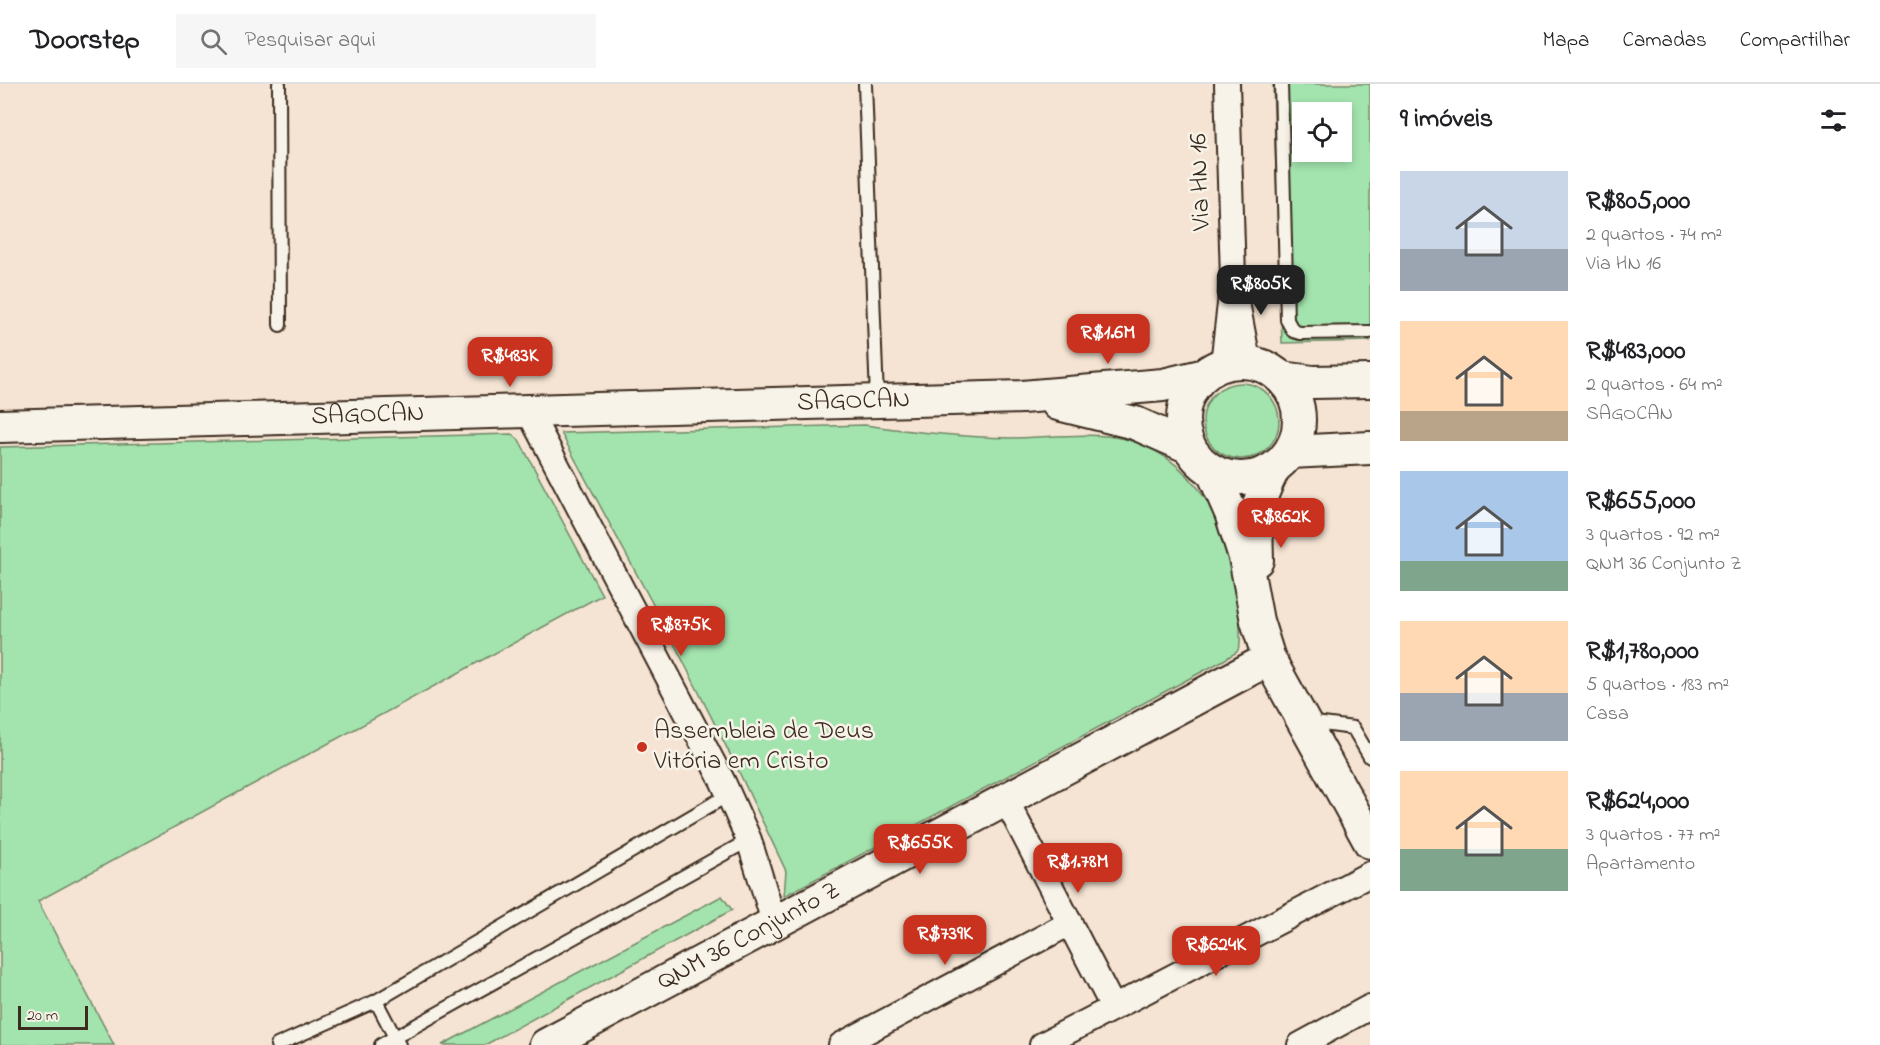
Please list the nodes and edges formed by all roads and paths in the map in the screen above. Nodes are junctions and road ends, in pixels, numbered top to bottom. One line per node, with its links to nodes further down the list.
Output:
1 (279, 84): 5 (lane)
2 (866, 84): 11 (lane)
3 (1227, 84): 7 (street, Via HN 16)
4 (1281, 84): 6 (lane)
5 (280, 325)
6 (1370, 332)
7 (1224, 367): 8 (street); 10 (street, SAGOCAN); 14 (street)
8 (1281, 378): 9 (street); 16 (street)
9 (1370, 381)
10 (1022, 397): 11 (street, SAGOCAN); 14 (street, SAGOCAN)
11 (877, 401): 12 (street, SAGOCAN)
12 (529, 412): 13 (street, SAGOCAN); 22 (street)
13 (0, 426)
14 (1187, 446): 17 (street)
15 (1370, 448): 16 (street)
16 (1282, 461): 17 (street); 18 (street)
17 (1213, 472): 18 (street)
18 (1257, 621): 19 (street)
19 (1269, 659): 20 (street); 23 (street, QNM 36 Conjunto Z)
20 (1304, 722): 21 (lane); 25 (street)
21 (1370, 757)
22 (728, 795): 24 (street); 29 (lane)
23 (1006, 800): 27 (street); 28 (street, QNM 36 Conjunto Z)
24 (749, 840): 28 (street); 32 (lane)
25 (1370, 842)
26 (1370, 874): 30 (street)
27 (1070, 923): 30 (street); 36 (street)
28 (775, 925): 35 (street, QNM 36 Conjunto Z)
29 (376, 1001): 32 (lane); 33 (lane)
30 (1113, 1007): 37 (street)
31 (1370, 1007): 38 (street)
32 (396, 1041): 34 (lane)
33 (277, 1045)
34 (381, 1045)
35 (546, 1045)
36 (841, 1045)
37 (1042, 1045)
38 (1300, 1045)

